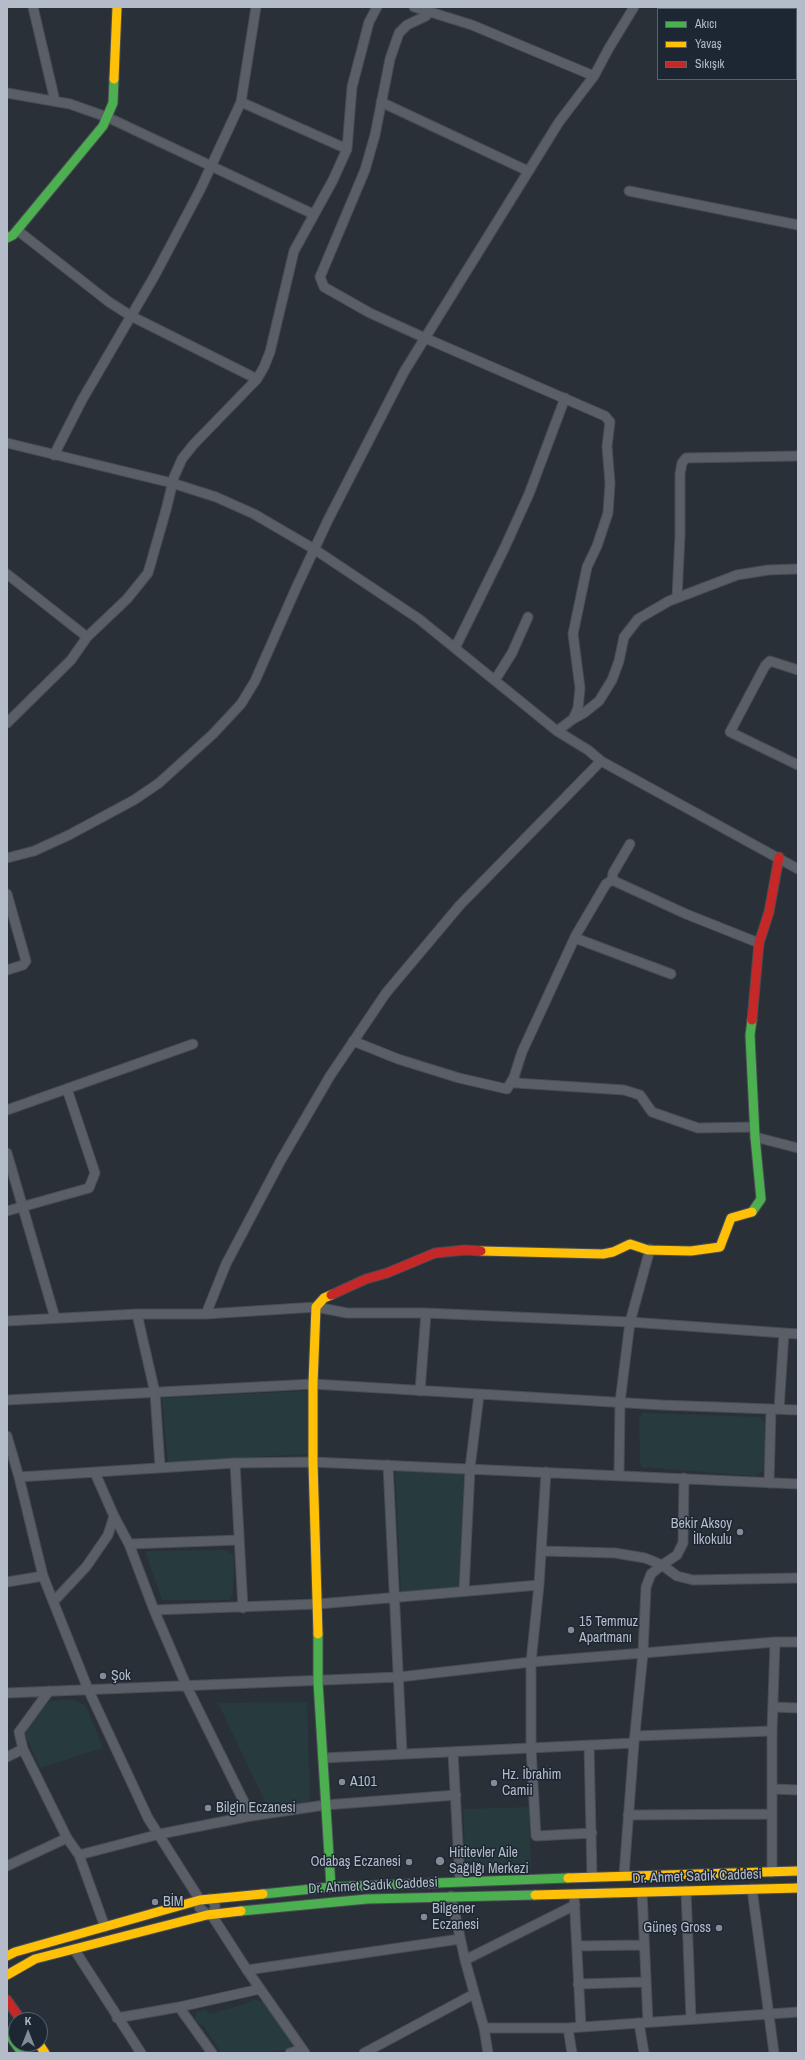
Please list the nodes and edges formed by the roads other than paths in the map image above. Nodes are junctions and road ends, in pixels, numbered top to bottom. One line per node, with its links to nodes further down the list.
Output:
1 (33, 7): 10 (street)
2 (117, 7): 13 (main road)
3 (256, 7): 11 (street)
4 (377, 7): 14 (street)
5 (414, 7): 7 (street)
6 (634, 7): 8 (street)
7 (430, 12): 8 (street); 12 (street)
8 (594, 76): 16 (street)
9 (7, 93): 10 (street)
10 (55, 101): 13 (street)
11 (241, 102): 14 (street); 15 (street)
12 (381, 102): 16 (street); 23 (street)
13 (108, 117): 15 (street); 20 (main road)
14 (347, 149): 18 (street)
15 (210, 167): 18 (street); 22 (street)
16 (528, 171): 23 (street)
17 (629, 191): 19 (street)
18 (313, 214): 24 (street)
19 (798, 225)
20 (17, 230): 21 (main road); 22 (street)
21 (7, 238)
22 (131, 316): 24 (street); 27 (street)
23 (425, 338): 25 (street); 30 (street)
24 (257, 379): 29 (street)
25 (565, 398): 36 (street); 39 (street)
26 (7, 443): 27 (street)
27 (54, 455): 29 (street)
28 (798, 456): 33 (street)
29 (172, 483): 30 (street); 35 (street)
30 (314, 549): 36 (street); 46 (street)
31 (798, 569): 33 (street)
32 (7, 574): 35 (street)
33 (677, 598): 39 (street)
34 (528, 617): 38 (street)
35 (87, 637): 40 (street)
36 (455, 648): 38 (street)
37 (798, 670): 43 (street)
38 (495, 680): 41 (street)
39 (573, 719): 41 (street)
40 (7, 723)
41 (558, 731): 42 (street)
42 (602, 761): 45 (street); 54 (street)
43 (798, 765)
44 (630, 844): 48 (street)
45 (779, 857): 47 (street); 51 (main road)
46 (7, 858)
47 (798, 869)
48 (612, 880): 50 (street); 51 (street)
49 (7, 894): 52 (street)
50 (575, 938): 53 (street); 56 (street)
51 (759, 944): 59 (main road)
52 (7, 970)
53 (671, 974)
54 (353, 1042): 56 (street); 69 (street)
55 (193, 1044): 57 (street)
56 (514, 1077): 59 (street)
57 (67, 1089): 58 (street); 63 (street)
58 (7, 1110)
59 (754, 1127): 60 (main road)
60 (755, 1137): 61 (street); 65 (main road)
61 (798, 1148)
62 (7, 1153): 63 (street)
63 (22, 1207): 64 (street); 70 (street)
64 (7, 1211)
65 (650, 1248): 66 (main road); 72 (street)
66 (316, 1307): 67 (street); 69 (street); 75 (main road)
67 (426, 1313): 72 (street); 76 (street)
68 (137, 1314): 69 (street); 70 (street); 77 (street)
69 (206, 1314)
70 (54, 1318): 71 (street)
71 (7, 1321)
72 (630, 1322): 73 (street); 80 (street)
73 (784, 1333): 74 (street); 81 (street)
74 (798, 1334)
75 (313, 1384): 76 (street); 77 (street); 84 (main road)
76 (420, 1391): 78 (street)
77 (155, 1393): 79 (street); 87 (street)
78 (479, 1395): 80 (street); 88 (street)
79 (7, 1400)
80 (620, 1402): 81 (street); 91 (street)
81 (775, 1409): 82 (street); 94 (street)
82 (798, 1410)
83 (7, 1436): 92 (street)
84 (313, 1462): 85 (street); 86 (street); 108 (main road)
85 (235, 1463): 87 (street); 97 (street)
86 (388, 1465): 88 (street); 106 (street)
87 (160, 1468): 90 (street)
88 (470, 1468): 89 (street); 105 (street)
89 (546, 1472): 91 (street); 99 (street)
90 (95, 1473): 92 (street); 96 (street)
91 (619, 1475): 93 (street)
92 (19, 1477): 101 (street)
93 (684, 1478): 94 (street); 100 (street)
94 (770, 1482): 95 (street)
95 (798, 1484)
96 (114, 1516): 98 (street); 107 (street)
97 (239, 1540): 98 (street); 109 (street)
98 (129, 1544): 110 (street)
99 (542, 1551): 100 (street); 104 (street)
100 (662, 1565): 102 (street); 113 (street)
101 (43, 1576): 103 (street); 107 (street)
102 (798, 1578)
103 (7, 1582)
104 (539, 1585): 105 (street); 114 (street)
105 (464, 1591): 106 (street)
106 (394, 1598): 108 (street); 115 (street)
107 (54, 1601): 118 (street)
108 (318, 1604): 109 (street); 116 (main road)
109 (243, 1608): 110 (street)
110 (154, 1610): 117 (street)
111 (775, 1642): 112 (street); 113 (street); 121 (street)
112 (798, 1642)
113 (642, 1652): 114 (street); 124 (street)
114 (531, 1662): 115 (street); 126 (street)
115 (399, 1678): 116 (street); 128 (street)
116 (318, 1682): 117 (street); 131 (main road)
117 (187, 1687): 118 (street); 137 (street)
118 (88, 1689): 119 (street); 140 (street)
119 (49, 1691): 120 (street); 127 (street)
120 (7, 1692)
121 (773, 1707): 122 (street); 123 (street)
122 (798, 1708)
123 (772, 1731): 124 (street); 132 (street)
124 (635, 1740): 125 (street); 138 (street)
125 (589, 1745): 126 (street); 139 (street)
126 (531, 1748): 129 (street); 139 (street)
127 (23, 1749): 130 (street); 141 (street)
128 (402, 1753): 129 (street); 131 (street)
129 (453, 1753): 134 (street)
130 (7, 1757)
131 (323, 1758): 135 (main road)
132 (773, 1790): 133 (street); 136 (street)
133 (798, 1790)
134 (456, 1795): 135 (street); 148 (street)
135 (325, 1806): 137 (street); 149 (main road)
136 (772, 1814): 138 (street); 145 (street)
137 (251, 1816): 140 (street)
138 (628, 1816): 146 (street)
139 (592, 1833): 147 (street)
140 (160, 1834): 142 (street); 156 (street)
141 (67, 1838): 142 (street); 143 (street)
142 (79, 1854): 159 (street)
143 (7, 1866)
144 (798, 1871): 145 (main road, Dr. Ahmet Sadık Caddesi)
145 (772, 1872): 146 (main road, Dr. Ahmet Sadık Caddesi)
146 (624, 1875): 147 (main road, Dr. Ahmet Sadık Caddesi)
147 (592, 1876): 148 (main road, Dr. Ahmet Sadık Caddesi)
148 (460, 1881): 149 (main road, Dr. Ahmet Sadık Caddesi)
149 (331, 1888): 156 (main road, Dr. Ahmet Sadık Caddesi)
150 (798, 1888): 151 (main road, Dr. Ahmet Sadık Caddesi)
151 (752, 1889): 152 (main road, Dr. Ahmet Sadık Caddesi); 176 (street)
152 (686, 1891): 153 (main road, Dr. Ahmet Sadık Caddesi); 178 (street)
153 (642, 1892): 154 (main road, Dr. Ahmet Sadık Caddesi); 161 (street)
154 (574, 1894): 155 (main road, Dr. Ahmet Sadık Caddesi); 157 (street)
155 (451, 1896): 158 (main road, Dr. Ahmet Sadık Caddesi); 160 (street)
156 (205, 1899): 158 (street); 158 (street); 159 (main road, Dr. Ahmet Sadık Caddesi)
157 (574, 1905): 162 (street); 165 (street)
158 (209, 1914): 163 (main road, Dr. Ahmet Sadık Caddesi); 166 (street)
159 (105, 1927): 164 (main road, Dr. Ahmet Sadık Caddesi)
160 (460, 1939): 165 (street); 166 (street)
161 (644, 1945): 162 (street); 168 (street)
162 (577, 1946): 169 (street)
163 (74, 1949): 167 (main road, Dr. Ahmet Sadık Caddesi); 177 (street)
164 (7, 1956)
165 (465, 1960): 171 (street)
166 (247, 1970): 170 (street)
167 (7, 1975)
168 (646, 1982): 169 (street); 179 (street)
169 (578, 1984): 180 (street)
170 (260, 1989): 173 (street); 184 (street)
171 (474, 1994): 181 (street); 189 (street)
172 (7, 2000): 174 (main road)
173 (179, 2007): 177 (street); 187 (street)
174 (15, 2012)
175 (798, 2012): 176 (street)
176 (769, 2014): 178 (street); 193 (street)
177 (118, 2018): 186 (street)
178 (691, 2019): 179 (street)
179 (643, 2022): 180 (street); 192 (street)
180 (581, 2027): 182 (street)
181 (484, 2028): 182 (street); 190 (street)
182 (568, 2028): 191 (street)
183 (7, 2032): 185 (main road)
184 (303, 2051): 188 (street)
185 (22, 2053)
186 (141, 2053)
187 (212, 2053)
188 (290, 2053)
189 (364, 2053)
190 (488, 2053)
191 (572, 2053)
192 (644, 2053)
193 (774, 2053)

